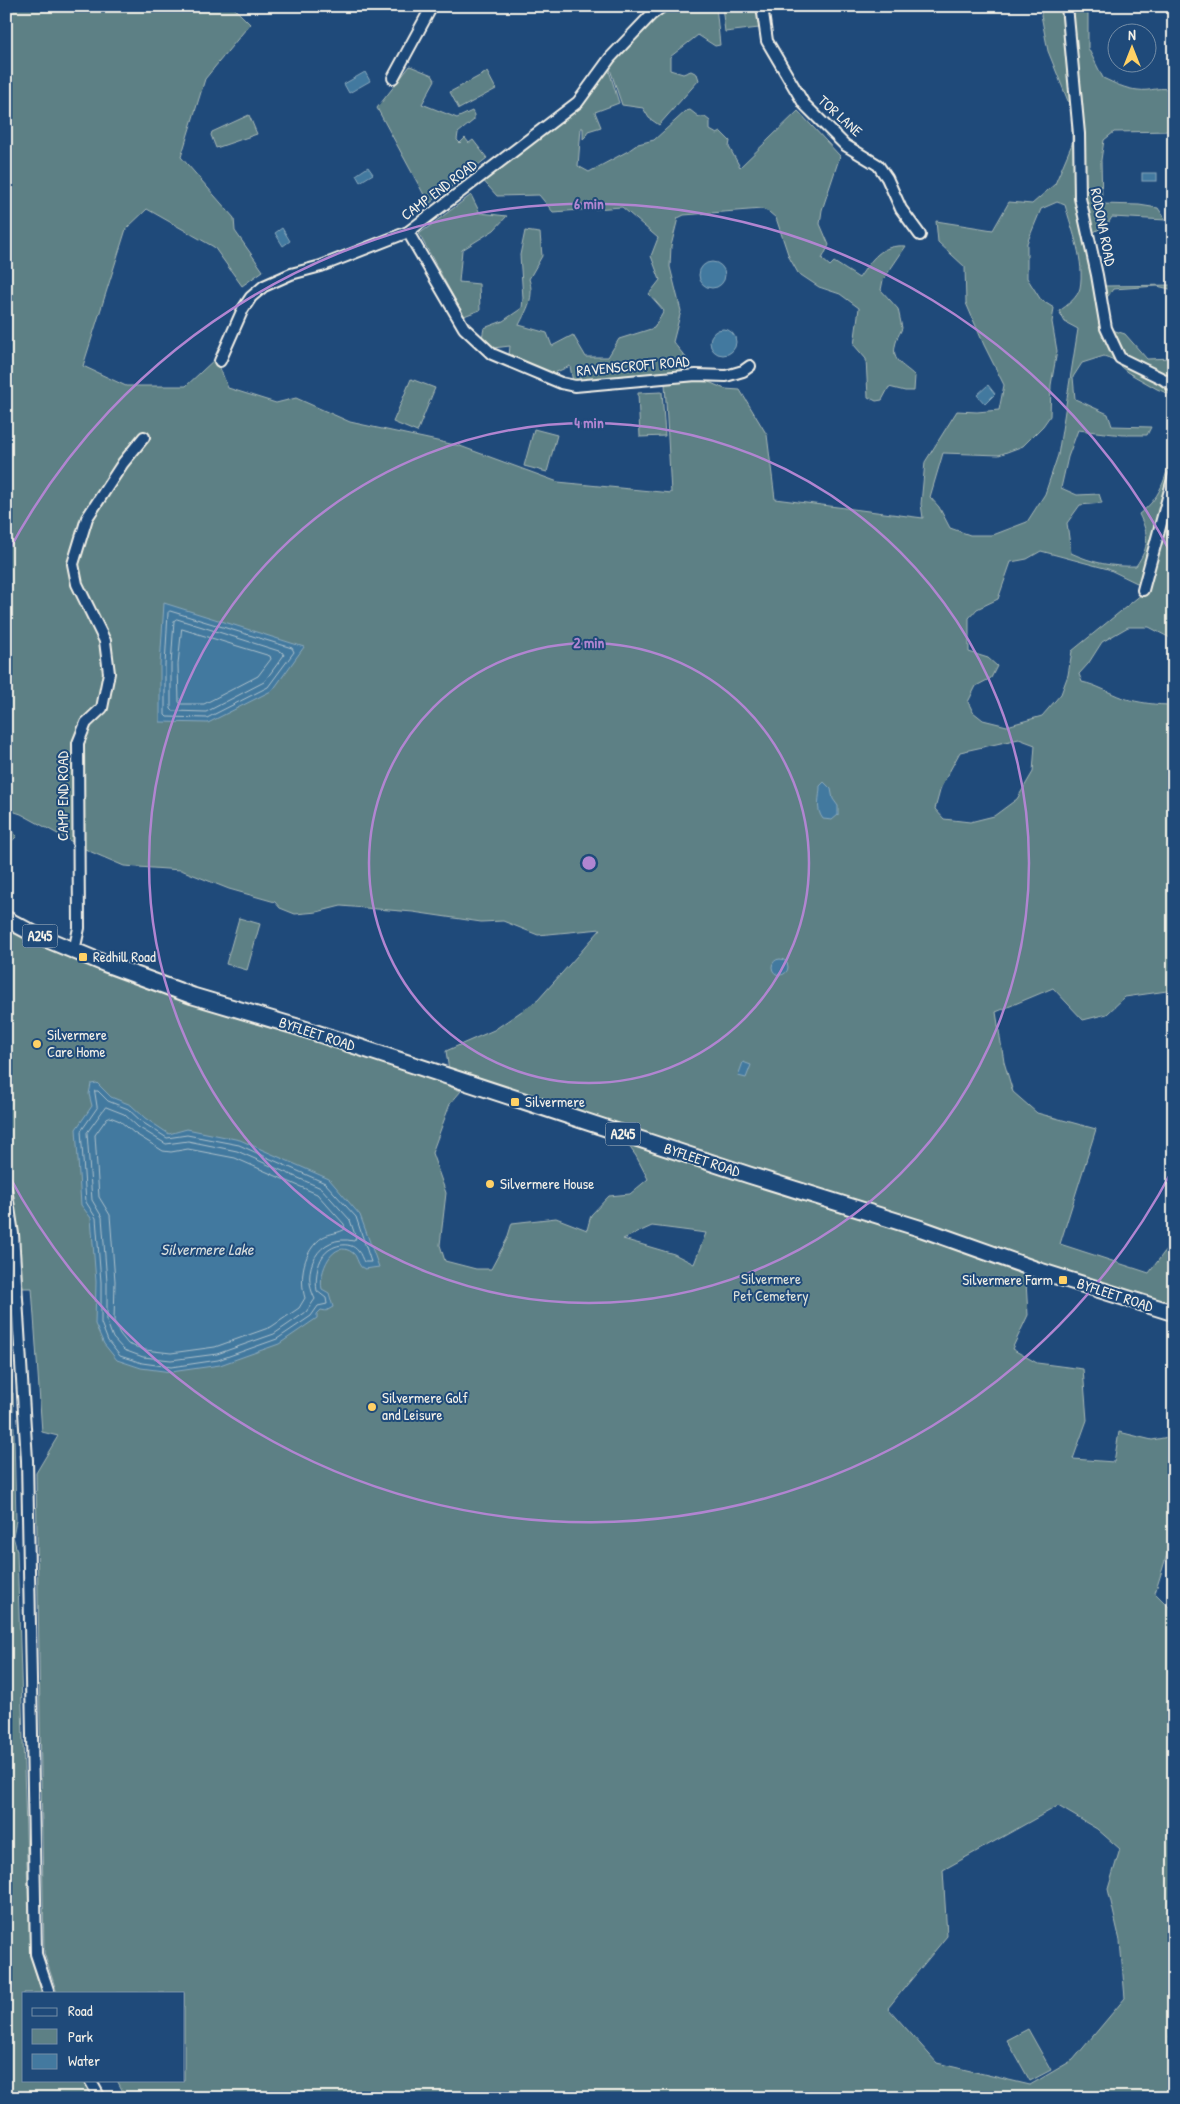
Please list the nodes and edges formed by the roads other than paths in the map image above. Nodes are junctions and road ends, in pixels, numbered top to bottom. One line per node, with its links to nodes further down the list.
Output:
1 (432, 6): 5 (street)
2 (663, 6): 6 (street, CAMP END ROAD)
3 (762, 6): 7 (street, TOR LANE)
4 (1067, 6): 10 (street, RODONA ROAD)
5 (393, 78)
6 (408, 232): 8 (street, CAMP END ROAD); 9 (street, RAVENSCROFT ROAD)
7 (920, 235)
8 (220, 360)
9 (750, 366)
10 (1174, 387)
11 (144, 437): 15 (street, CAMP END ROAD)
12 (1174, 475): 13 (street)
13 (1143, 590)
14 (6, 919): 15 (main road, BYFLEET ROAD / A245)
15 (74, 951): 17 (main road, BYFLEET ROAD / A245)
16 (6, 1188): 18 (street)
17 (1174, 1313)
18 (49, 1992)
19 (91, 2082): 20 (street)
20 (100, 2098)

